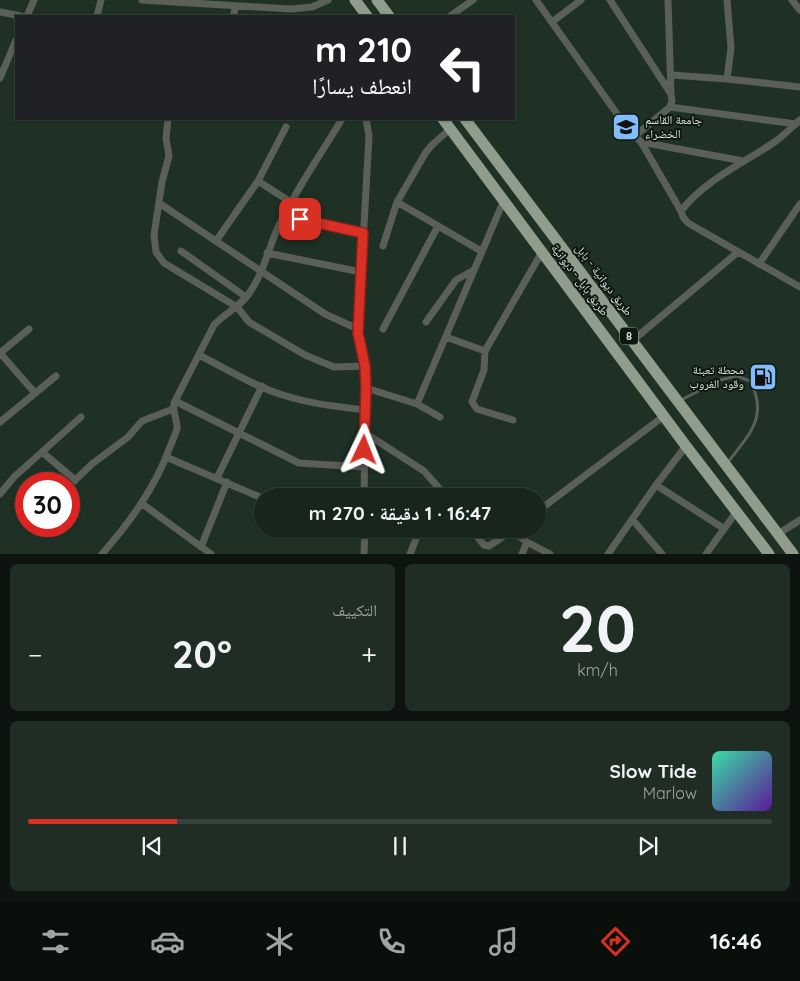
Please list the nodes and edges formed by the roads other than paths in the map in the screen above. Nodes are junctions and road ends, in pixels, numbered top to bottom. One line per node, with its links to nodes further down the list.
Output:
1 (34, 0): 22 (street)
2 (100, 0): 23 (street)
3 (142, 0): 15 (street)
4 (285, 0): 18 (street)
5 (328, 0): 17 (street)
6 (355, 0): 26 (highway)
7 (377, 0): 27 (highway)
8 (472, 0): 28 (street)
9 (536, 0): 29 (street)
10 (581, 0): 29 (street)
11 (610, 0): 35 (street)
12 (668, 0): 31 (street)
13 (727, 0): 33 (street)
14 (792, 0): 19 (street)
15 (209, 2): 16 (street)
16 (236, 6): 18 (street); 24 (street)
17 (299, 8): 18 (street); 25 (street)
18 (290, 9)
19 (800, 10)
20 (0, 12): 21 (street)
21 (16, 15)
22 (27, 15)
23 (97, 15)
24 (233, 15)
25 (302, 15)
26 (366, 15)
27 (388, 15)
28 (451, 15)
29 (552, 22): 45 (street)
30 (14, 49): 32 (street)
31 (671, 76): 33 (street); 35 (street)
32 (0, 78)
33 (727, 79): 34 (street)
34 (800, 87)
35 (671, 94): 36 (street)
36 (670, 107): 42 (street); 45 (street)
37 (168, 120): 51 (street)
38 (341, 120): 52 (street)
39 (366, 120): 57 (street)
40 (444, 120): 44 (highway, طريق بابل - ديوانية / 8)
41 (466, 120): 70 (highway, طريق ديوانية - بابل / 8)
42 (798, 122): 47 (street)
43 (286, 127): 48 (street)
44 (450, 129): 49 (highway, طريق بابل - ديوانية / 8); 50 (street)
45 (636, 135): 46 (street)
46 (641, 142): 47 (street); 54 (street)
47 (744, 161): 54 (street)
48 (258, 181): 52 (street); 58 (street)
49 (504, 200): 61 (street); 62 (highway, طريق بابل - ديوانية / 8)
50 (397, 202): 56 (street); 59 (street)
51 (159, 203): 58 (street); 73 (street)
52 (292, 203): 55 (street)
53 (800, 204): 65 (street)
54 (681, 211): 63 (street)
55 (284, 215): 57 (street); 64 (street)
56 (438, 226): 61 (street); 79 (street)
57 (363, 233): 68 (street)
58 (216, 241): 67 (street)
59 (384, 246)
60 (182, 251): 71 (street)
61 (482, 251): 66 (street)
62 (542, 252): 72 (highway, طريق بابل - ديوانية / 8); 82 (street)
63 (738, 252): 65 (street); 81 (street)
64 (267, 253): 67 (street); 68 (street)
65 (759, 264): 69 (street)
66 (474, 270): 76 (street); 80 (street)
67 (262, 272): 71 (street); 77 (street)
68 (361, 272): 77 (street)
69 (800, 287)
70 (593, 289): 72 (highway); 74 (highway, طريق ديوانية - بابل / 8)
71 (246, 297): 73 (street)
72 (577, 299): 75 (highway, طريق بابل - ديوانية / 8)
73 (237, 307): 83 (street); 84 (street)
74 (606, 307): 75 (highway); 81 (highway, طريق ديوانية - بابل / 8)
75 (591, 317): 94 (highway, طريق بابل - ديوانية / 8)
76 (426, 322)
77 (358, 328): 84 (street)
78 (29, 329): 88 (street)
79 (383, 329)
80 (446, 337): 82 (street); 91 (street)
81 (632, 341): 90 (highway, طريق ديوانية - بابل / 8)
82 (485, 352): 97 (street)
83 (199, 355): 86 (street); 89 (street)
84 (365, 366): 87 (street)
85 (56, 376): 88 (street)
86 (262, 386): 93 (street); 100 (street)
87 (366, 388): 91 (street); 93 (street)
88 (35, 393): 98 (street)
89 (175, 401): 92 (street); 100 (street)
90 (678, 402): 104 (highway, طريق ديوانية - بابل / 8); 104 (lane)
91 (417, 404): 96 (street)
92 (173, 409): 103 (street); 107 (street)
93 (366, 410): 99 (street)
94 (664, 416): 101 (highway, طريق بابل - ديوانية / 8); 117 (street)
95 (81, 417): 102 (street)
96 (440, 417)
97 (513, 420)
98 (0, 422)
99 (365, 433): 105 (street); 113 (street)
100 (239, 434): 105 (street); 109 (street)
101 (686, 446): 108 (highway, طريق بابل - ديوانية / 8); 111 (street)
102 (42, 452): 106 (street); 114 (street)
103 (166, 457): 109 (street); 116 (street)
104 (726, 465): 108 (highway); 122 (highway, طريق ديوانية - بابل / 8)
105 (364, 466): 112 (street)
106 (66, 472)
107 (80, 475)
108 (710, 476): 118 (highway, طريق بابل - ديوانية / 8)
109 (217, 478): 110 (street)
110 (227, 482): 115 (street); 129 (street)
111 (656, 485): 119 (street); 121 (street)
112 (364, 488)
113 (437, 488)
114 (0, 494)
115 (254, 494)
116 (141, 503): 129 (street); 130 (street)
117 (546, 505)
118 (737, 511): 121 (street); 139 (highway, طريق بابل - ديوانية / 8)
119 (632, 519): 136 (street); 137 (street)
120 (800, 520): 122 (street)
121 (723, 528): 138 (street)
122 (778, 534): 140 (highway, طريق ديوانية - بابل / 8)
123 (365, 538): 132 (street)
124 (416, 538): 133 (street)
125 (478, 538): 126 (street)
126 (501, 538)
127 (523, 538): 128 (street)
128 (528, 542): 134 (street); 135 (street)
129 (201, 547): 131 (street)
130 (102, 554)
131 (210, 554)
132 (364, 554)
133 (410, 554)
134 (522, 554)
135 (550, 554)
136 (608, 554)
137 (662, 554)
138 (706, 554)
139 (769, 554)
140 (793, 554)

